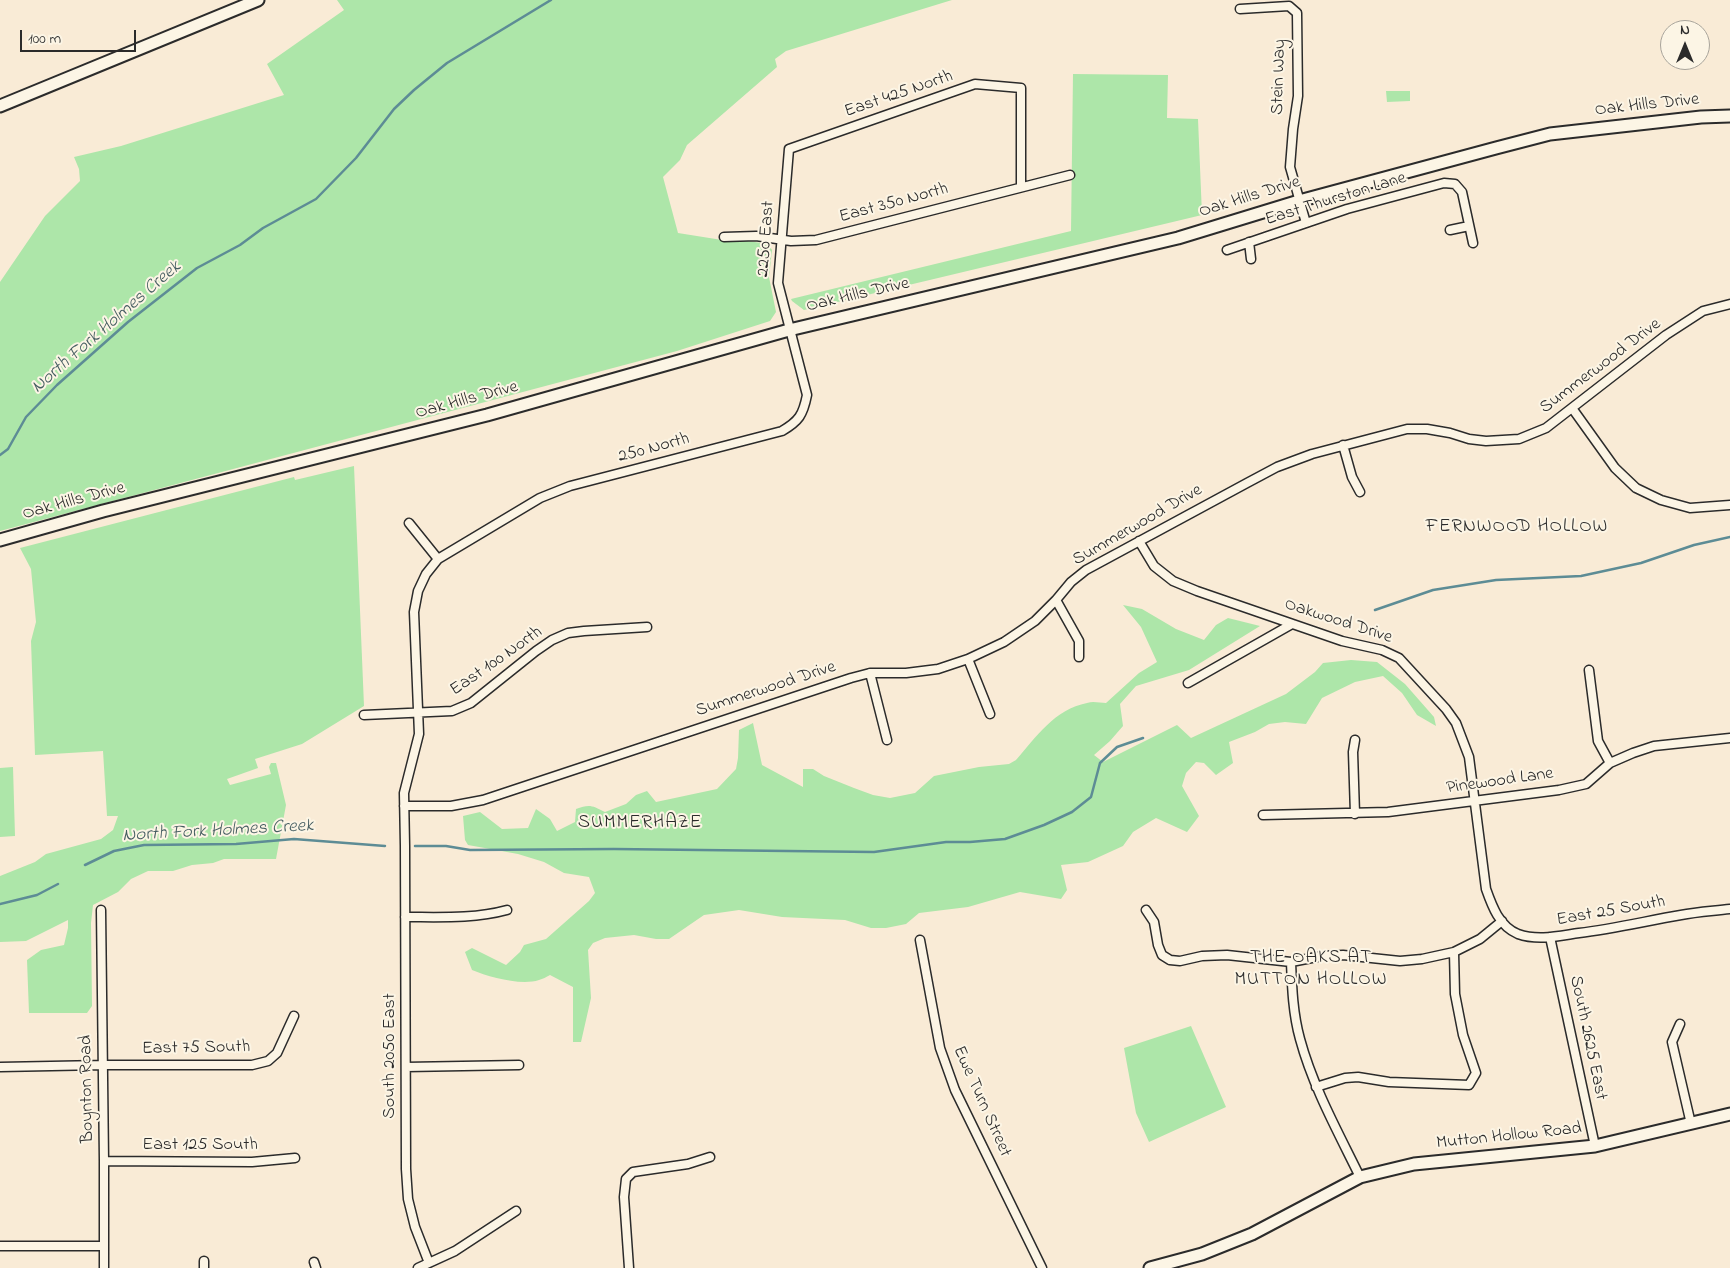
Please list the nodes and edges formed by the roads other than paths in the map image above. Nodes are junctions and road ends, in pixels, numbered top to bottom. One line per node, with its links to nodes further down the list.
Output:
1 (258, 0): 3 (main road)
2 (1240, 9): 8 (street, Stein Way)
3 (0, 106)
4 (1730, 116): 8 (main road, Oak Hills Drive)
5 (789, 149): 7 (street, East 425 North); 13 (street, 2250 East)
6 (1070, 175): 7 (street, East 350 North)
7 (1021, 187): 13 (street, East 350 North)
8 (1299, 201): 9 (street, Stein Way); 19 (main road, Oak Hills Drive)
9 (1306, 223): 10 (street, East Thurston Lane); 14 (street, East Thurston Lane)
10 (1470, 226): 11 (street); 15 (street)
11 (1450, 230)
12 (724, 237): 13 (street, East 350 North)
13 (782, 240): 19 (street, 2250 East)
14 (1249, 242): 16 (street, East Thurston Lane); 17 (street)
15 (1473, 244)
16 (1227, 250)
17 (1250, 260)
18 (1730, 304): 20 (street, Summerwood Drive)
19 (789, 330): 25 (main road, Oak Hills Drive); 27 (street, 250 North)
20 (1572, 408): 21 (street, Summerwood Drive); 23 (street)
21 (1343, 445): 22 (street); 26 (street, Summerwood Drive)
22 (1360, 492)
23 (1730, 505)
24 (409, 523): 27 (street)
25 (0, 540)
26 (1139, 541): 28 (street, Summerwood Drive); 29 (street, Oakwood Drive)
27 (438, 560): 36 (street, South 2050 East)
28 (1056, 600): 31 (street); 32 (street, Summerwood Drive)
29 (1292, 624): 35 (street); 43 (street, Oakwood Drive)
30 (646, 627): 36 (street, East 100 North)
31 (1079, 657)
32 (968, 660): 34 (street, Summerwood Drive); 37 (street)
33 (1589, 670): 42 (street)
34 (870, 673): 40 (street); 44 (street, Summerwood Drive)
35 (1188, 684)
36 (418, 712): 38 (street, East 100 North); 44 (street, South 2050 East)
37 (990, 714)
38 (364, 715)
39 (1730, 738): 42 (street, Pinewood Lane)
40 (888, 740)
41 (1355, 740): 45 (street)
42 (1610, 763): 43 (street, Pinewood Lane)
43 (1475, 801): 45 (street, Pinewood Lane); 52 (street, Oakwood Drive)
44 (404, 806): 51 (street, South 2050 East)
45 (1355, 814): 46 (street, Pinewood Lane)
46 (1263, 815)
47 (1730, 909): 53 (street, East 25 South)
48 (100, 910): 59 (street, Boynton Road)
49 (507, 910): 51 (street)
50 (1146, 910): 56 (street)
51 (405, 916): 62 (street, South 2050 East)
52 (1502, 922): 53 (street, East 25 South); 55 (street)
53 (1550, 937): 66 (street, South 2625 East)
54 (920, 940): 78 (street, Ewe Turn Street)
55 (1454, 952): 56 (street); 63 (street)
56 (1291, 962): 63 (street)
57 (294, 1016): 59 (street, East 75 South)
58 (1680, 1024): 65 (street)
59 (102, 1065): 61 (street, East 75 South); 69 (street, Boynton Road)
60 (519, 1066): 62 (street)
61 (0, 1067)
62 (406, 1067): 74 (street, South 2050 East)
63 (1316, 1087): 70 (street)
64 (1730, 1114): 65 (main road, Mutton Hollow Road)
65 (1691, 1124): 66 (main road, Mutton Hollow Road)
66 (1595, 1146): 70 (main road, Mutton Hollow Road)
67 (710, 1157): 77 (street)
68 (295, 1158): 69 (street, East 125 South)
69 (104, 1161): 73 (street, Boynton Road)
70 (1360, 1177): 79 (main road, Mutton Hollow Road)
71 (516, 1210): 74 (street)
72 (0, 1246): 73 (street)
73 (104, 1246): 75 (street, Boynton Road)
74 (429, 1263): 76 (street)
75 (104, 1268)
76 (418, 1268)
77 (629, 1268)
78 (1042, 1268)
79 (1150, 1268)

